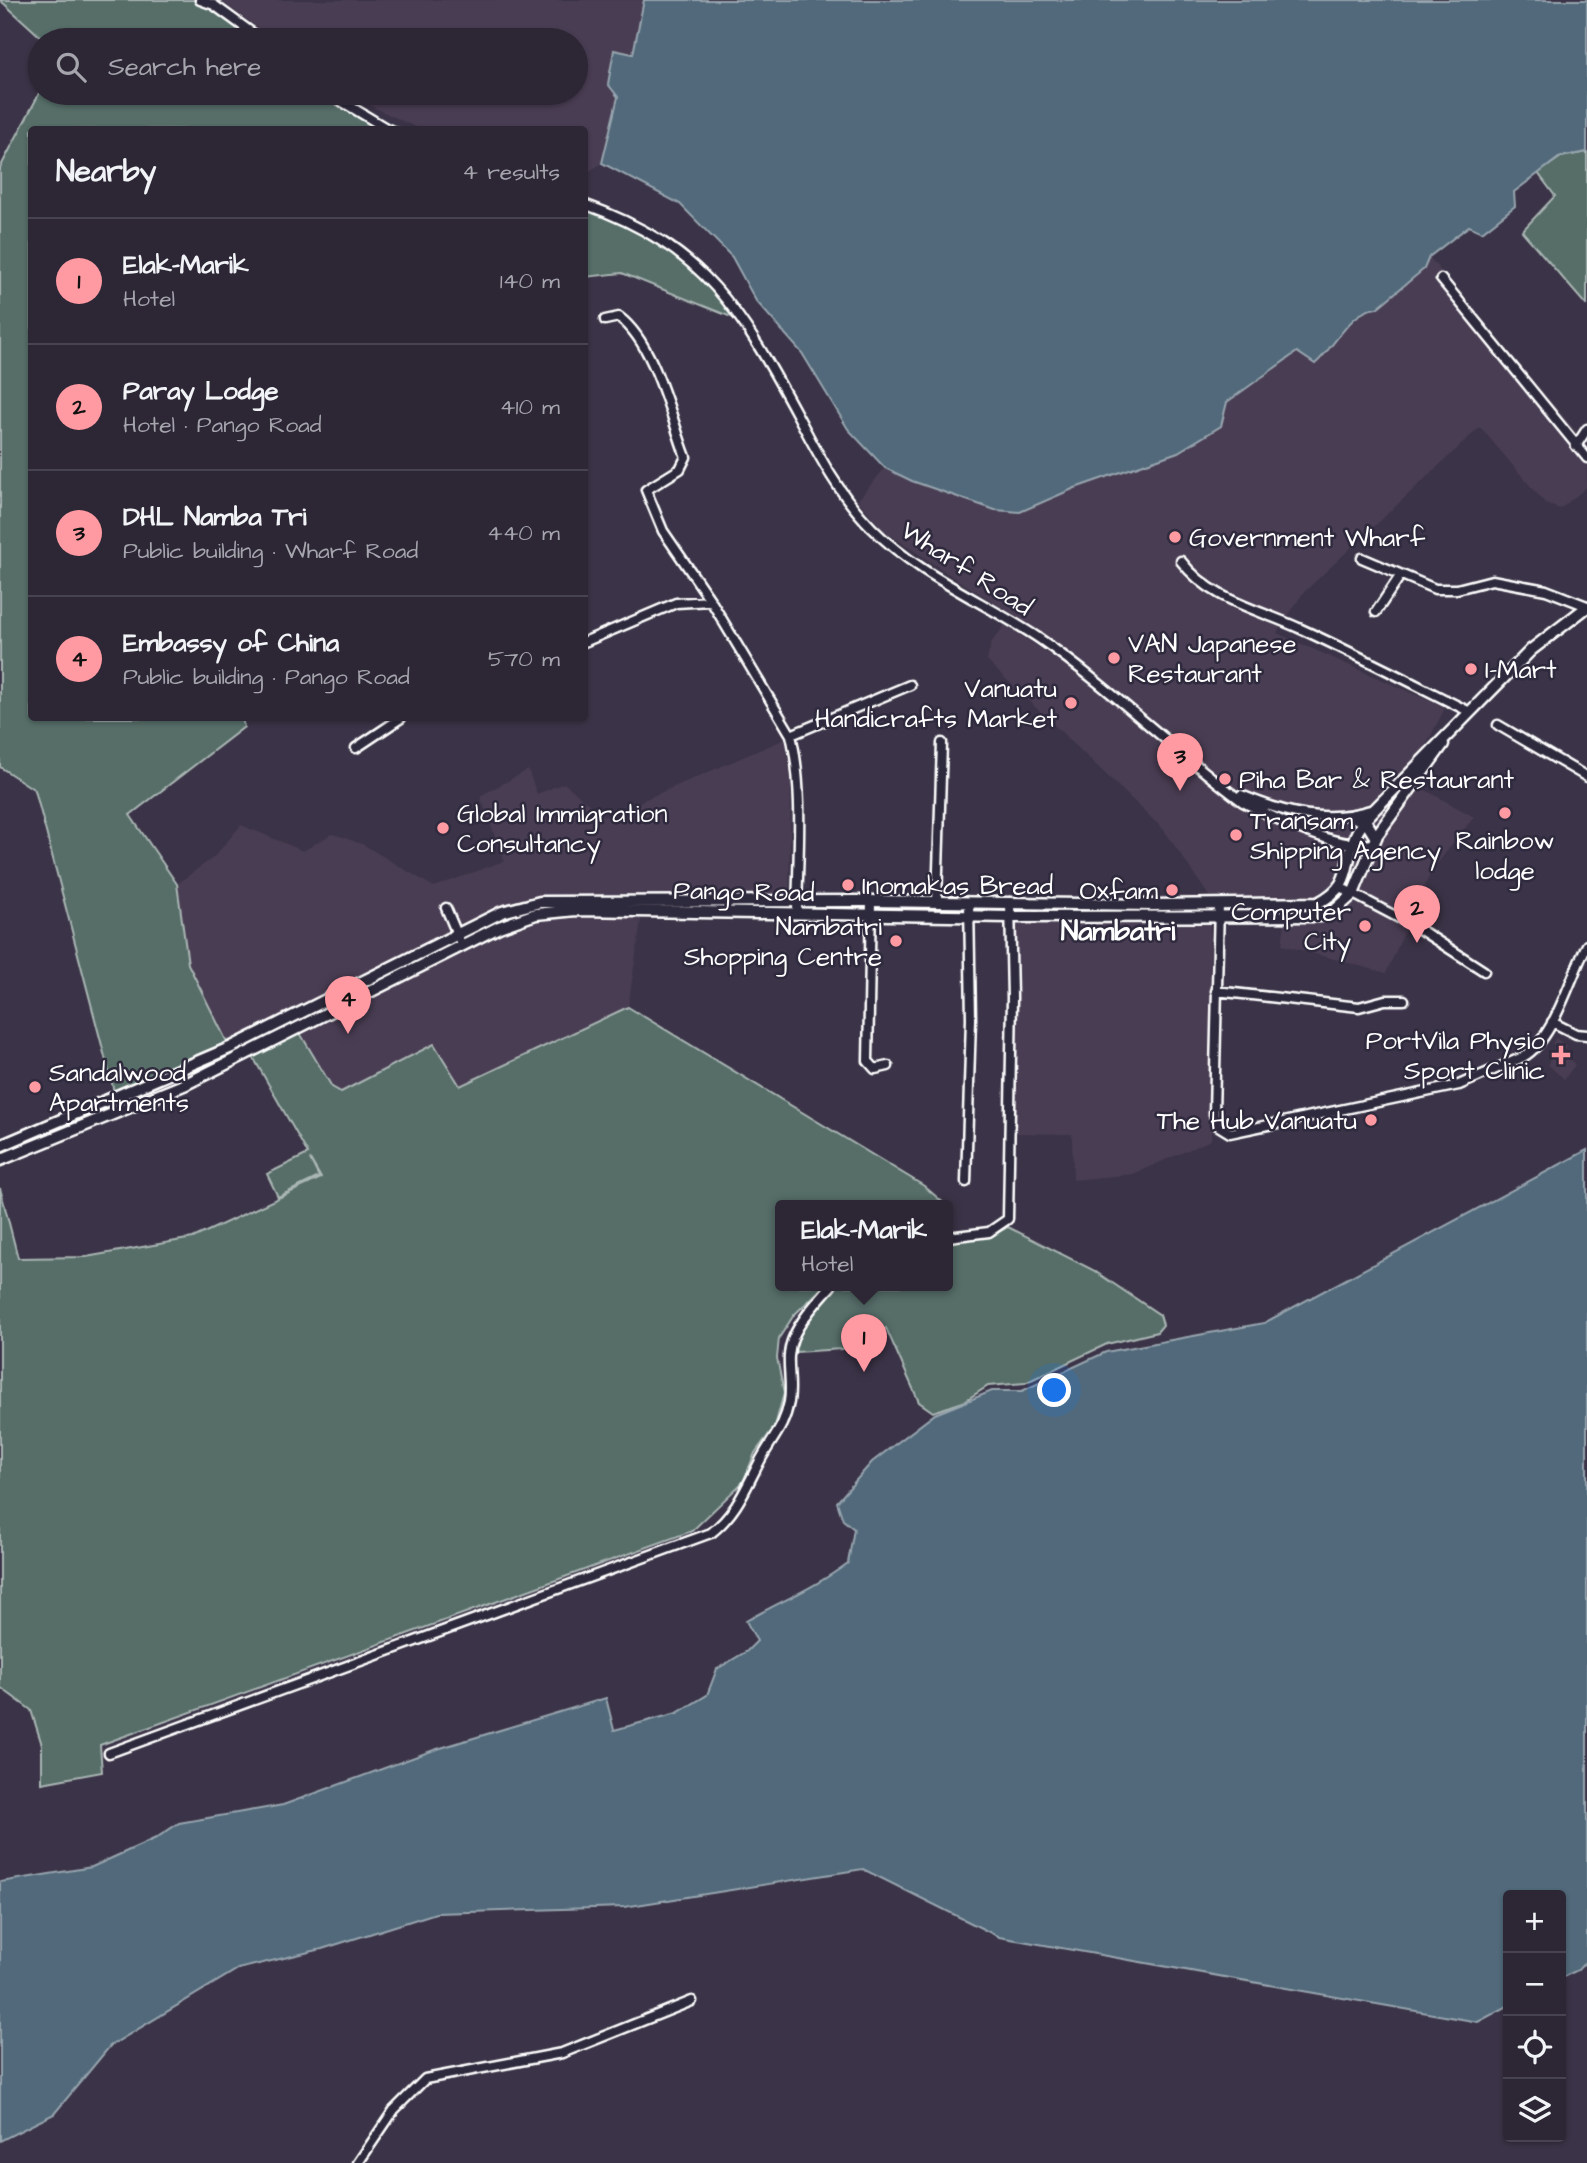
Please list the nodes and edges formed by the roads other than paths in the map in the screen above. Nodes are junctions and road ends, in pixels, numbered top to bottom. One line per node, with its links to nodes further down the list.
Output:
1 (200, 0): 2 (street)
2 (246, 28)
3 (348, 105): 4 (street)
4 (382, 126)
5 (588, 206): 27 (street, Wharf Road)
6 (1441, 279): 9 (street)
7 (605, 320): 14 (street)
8 (1587, 429): 9 (street)
9 (1576, 446): 10 (street)
10 (1587, 458)
11 (1362, 558): 13 (street)
12 (1181, 561): 19 (street)
13 (1400, 576): 15 (street); 16 (street)
14 (711, 601): 17 (street); 22 (street)
15 (1587, 607): 19 (street)
16 (1376, 612)
17 (588, 640)
18 (910, 685): 22 (street)
19 (1470, 712): 23 (street)
20 (396, 721): 25 (street)
21 (1498, 725): 26 (street)
22 (791, 735): 40 (street)
23 (1445, 740): 28 (street); 31 (street)
24 (942, 743): 36 (street)
25 (356, 748)
26 (1587, 777)
27 (1226, 789): 29 (street, Wharf Road); 32 (street, Wharf Road)
28 (1375, 809): 29 (street, Wharf Road); 30 (street)
29 (1353, 816): 30 (street)
30 (1364, 821): 31 (street); 32 (street)
31 (1374, 841): 32 (street, Wharf Road); 34 (street)
32 (1352, 845): 33 (street)
33 (1340, 887): 34 (street); 39 (street, Pango Road)
34 (1353, 894): 43 (street, Pango Road); 49 (street)
35 (871, 901): 36 (street, Pango Road); 40 (street, Pango Road); 42 (street)
36 (937, 902): 38 (street, Pango Road)
37 (1010, 902): 38 (street, Pango Road); 39 (street, Pango Road); 45 (street)
38 (969, 903): 44 (street)
39 (1219, 904): 43 (street)
40 (797, 907): 42 (street, Pango Road); 46 (street, Pango Road); 48 (street, Pango Road)
41 (446, 908): 46 (street)
42 (872, 916): 44 (street, Pango Road); 54 (street)
43 (1218, 916): 45 (street, Pango Road); 50 (street)
44 (971, 917): 45 (street, Pango Road); 57 (street)
45 (1010, 918): 58 (street)
46 (455, 935): 48 (street); 55 (street, Pango Road)
47 (1587, 945): 52 (street)
48 (462, 946): 56 (street, Pango Road)
49 (1484, 971)
50 (1216, 991): 51 (street); 52 (street)
51 (1404, 1000)
52 (1552, 1021): 53 (street)
53 (1587, 1035)
54 (888, 1066)
55 (0, 1146)
56 (0, 1160)
57 (966, 1182)
58 (953, 1236)
59 (827, 1291): 60 (street)
60 (109, 1753)
61 (692, 2001): 62 (street)
62 (358, 2163)

